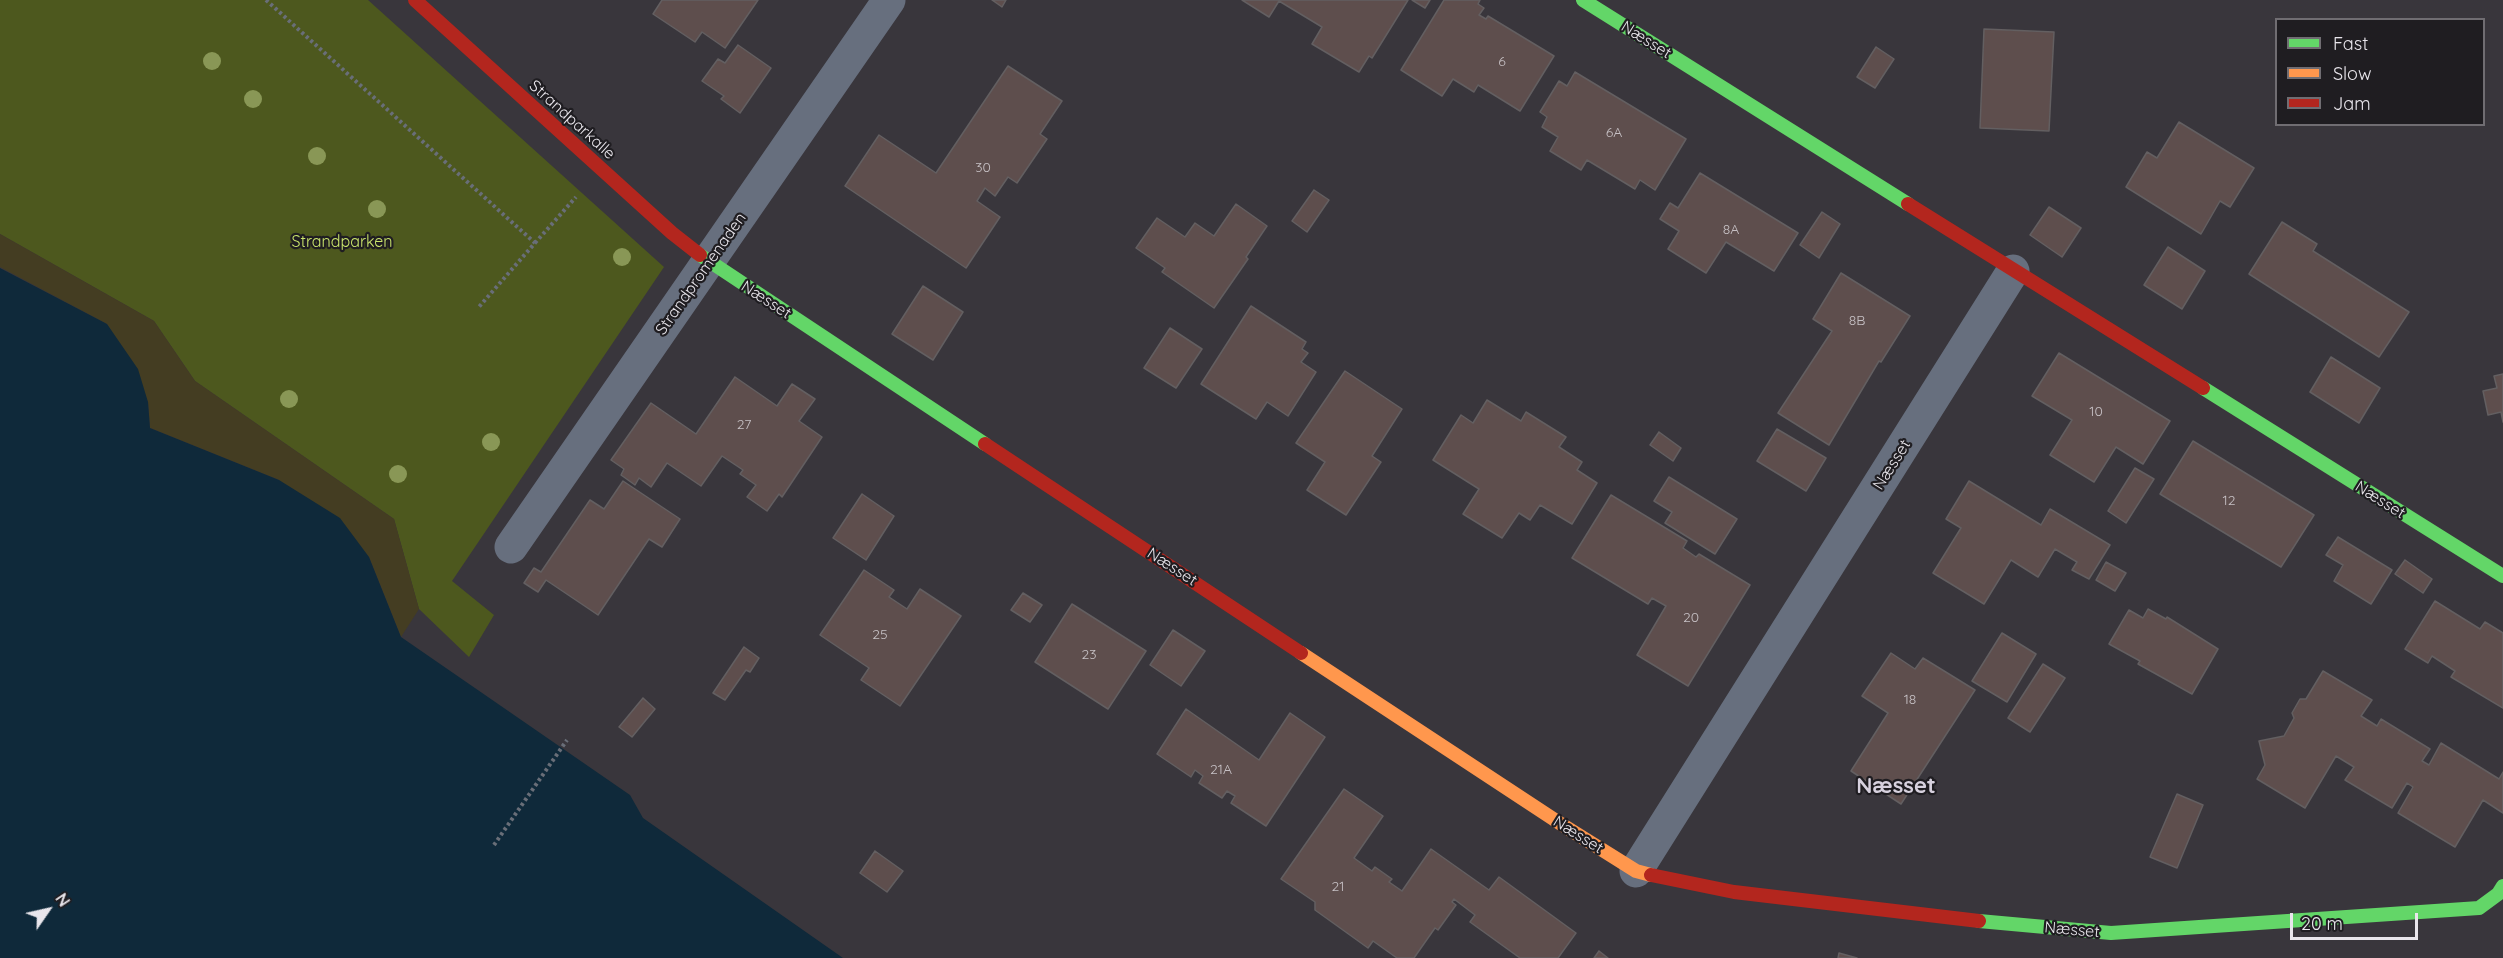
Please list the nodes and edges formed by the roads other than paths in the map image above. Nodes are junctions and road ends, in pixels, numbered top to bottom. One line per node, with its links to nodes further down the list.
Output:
1 (415, 0): 4 (street, Strandparkalle)
2 (889, 0): 4 (street, Strandpromenaden)
3 (1583, 0): 5 (street, Næsset)
4 (709, 262): 6 (street, Strandpromenaden); 8 (street, Næsset)
5 (2013, 271): 7 (street, Næsset); 8 (street, Næsset)
6 (511, 547)
7 (2503, 576)
8 (1636, 871): 9 (street, Næsset)
9 (2503, 886)

